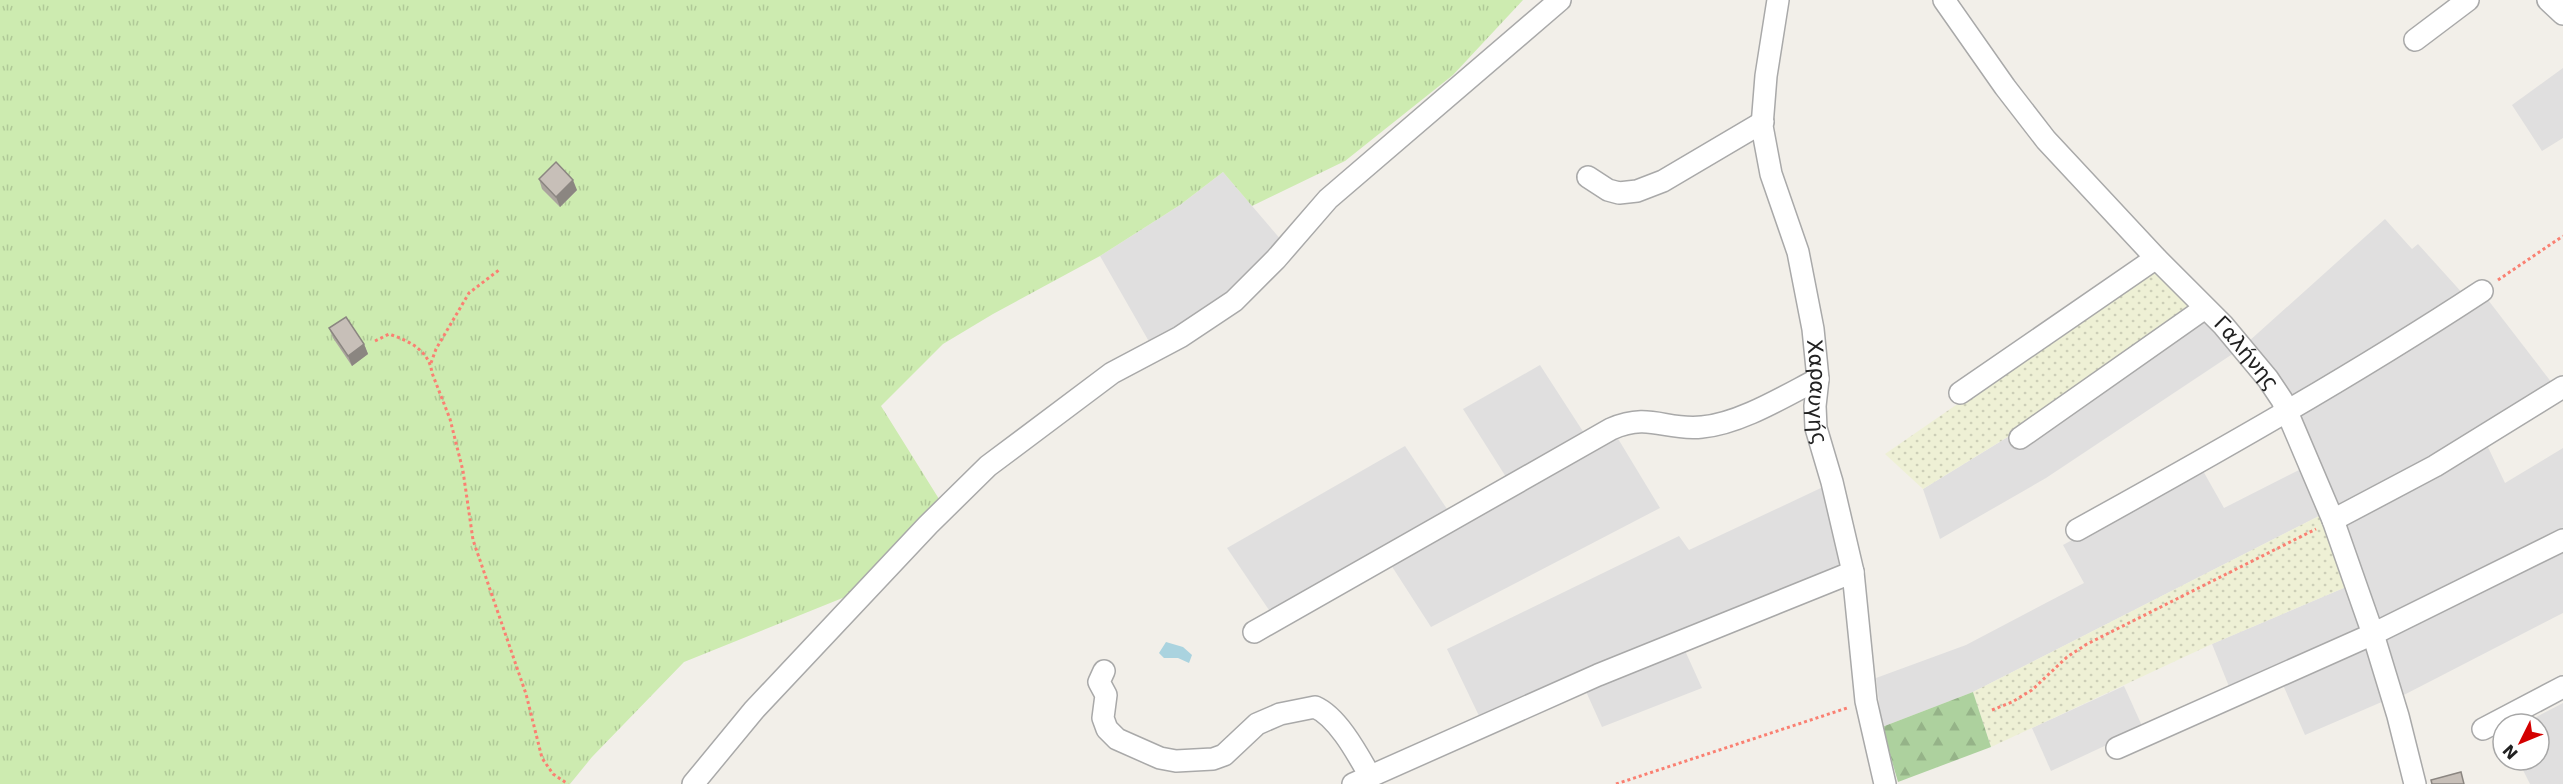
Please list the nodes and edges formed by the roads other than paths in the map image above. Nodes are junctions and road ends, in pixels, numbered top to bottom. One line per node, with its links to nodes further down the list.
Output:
1 (1560, 0): 29 (street)
2 (1778, 0): 8 (street, Χαραυγής)
3 (1944, 0): 10 (street, Γαλήνης)
4 (2468, 0): 7 (street)
5 (2548, 0): 6 (street)
6 (2563, 14)
7 (2415, 40)
8 (1762, 122): 9 (street); 13 (street, Χαραυγής)
9 (1588, 177)
10 (2156, 258): 12 (street, Γαλήνης); 15 (street)
11 (2482, 291): 16 (street)
12 (2205, 308): 16 (street, Γαλήνης); 17 (street)
13 (1818, 379): 21 (street, Χαραυγής); 22 (street)
14 (2563, 387): 18 (street)
15 (1960, 393)
16 (2286, 410): 18 (street, Γαλήνης); 19 (street)
17 (2020, 438)
18 (2334, 520): 23 (street, Γαλήνης)
19 (2077, 530)
20 (2563, 540): 23 (street)
21 (1853, 572): 28 (street); 30 (street, Χαραυγής)
22 (1254, 632)
23 (2373, 634): 27 (street); 31 (street, Γαλήνης)
24 (1104, 671): 28 (street)
25 (2563, 687): 26 (street)
26 (2483, 729)
27 (2117, 748)
28 (1362, 780)
29 (693, 784)
30 (1885, 784)
31 (2415, 784)

